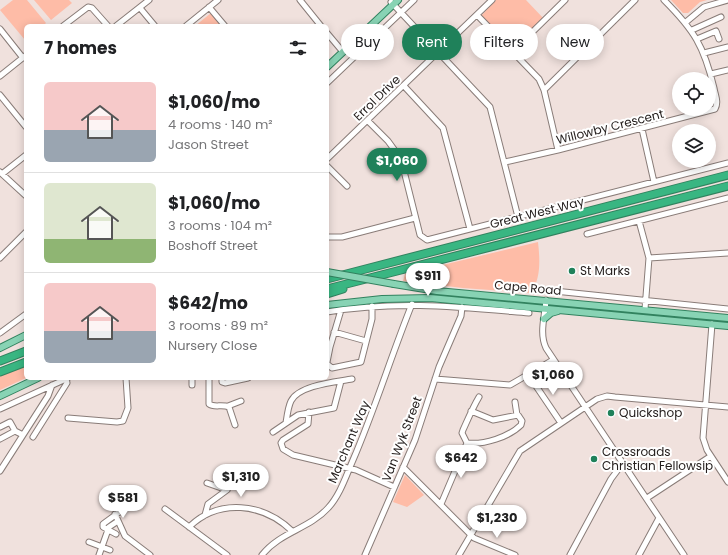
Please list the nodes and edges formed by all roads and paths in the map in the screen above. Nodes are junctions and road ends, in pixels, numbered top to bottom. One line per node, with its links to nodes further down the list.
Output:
1 (149, 0): 13 (street)
2 (218, 0): 12 (street)
3 (300, 0): 24 (street)
4 (398, 0): 11 (main road)
5 (414, 0): 14 (street)
6 (492, 0): 15 (street, Errol Drive)
7 (565, 0): 28 (street)
8 (635, 0): 53 (street)
9 (664, 0): 17 (street, Willowby Crescent)
10 (728, 0): 17 (street)
11 (392, 2): 14 (street); 25 (main road)
12 (210, 7): 22 (street); 23 (street)
13 (140, 8): 20 (street); 21 (street)
14 (401, 13): 26 (street); 51 (street)
15 (477, 14): 27 (street); 30 (street, Errol Drive)
16 (721, 17): 31 (street)
17 (686, 22): 31 (street, Willowby Crescent)
18 (66, 24): 19 (street)
19 (106, 24)
20 (119, 24)
21 (153, 24)
22 (189, 24)
23 (223, 24)
24 (319, 24)
25 (370, 24)
26 (411, 24)
27 (486, 24)
28 (538, 26)
29 (0, 29): 40 (street)
30 (462, 29)
31 (692, 30): 33 (street, Willowby Crescent)
32 (329, 35): 36 (street)
33 (697, 39): 34 (street); 39 (street, Willowby Crescent)
34 (720, 39)
35 (728, 47): 39 (street)
36 (341, 50)
37 (341, 52): 45 (main road)
38 (341, 52): 46 (main road)
39 (704, 53): 48 (street, Willowby Crescent)
40 (24, 55)
41 (24, 57): 50 (street)
42 (431, 60): 52 (street, Errol Drive)
43 (445, 60): 62 (street)
44 (520, 60): 53 (street)
45 (329, 62)
46 (329, 66)
47 (728, 70): 49 (street)
48 (710, 72)
49 (716, 73)
50 (0, 76)
51 (329, 81)
52 (404, 86): 56 (street, Errol Drive); 75 (street)
53 (544, 90): 59 (street)
54 (0, 95): 57 (street)
55 (691, 116): 58 (street, Willowby Crescent)
56 (368, 121): 61 (street, Errol Drive); 73 (street)
57 (24, 125)
58 (642, 129): 59 (street, Willowby Crescent); 67 (street)
59 (558, 150): 62 (street, Willowby Crescent)
60 (24, 156): 65 (street)
61 (329, 157)
62 (504, 162): 72 (street)
63 (728, 163): 67 (street, Great West Way)
64 (329, 168): 68 (street)
65 (1, 173): 70 (street)
66 (728, 175): 84 (highway, Great West Way)
67 (654, 182): 72 (street, Great West Way)
68 (347, 186)
69 (728, 186): 83 (highway, Great West Way)
70 (24, 194)
71 (728, 198): 74 (street)
72 (518, 217): 75 (street, Great West Way)
73 (415, 218): 75 (street, Great West Way); 78 (street)
74 (639, 221): 77 (street); 81 (street)
75 (470, 229)
76 (24, 234): 80 (street)
77 (587, 234)
78 (329, 237)
79 (728, 252): 81 (street)
80 (1, 256)
81 (649, 258): 89 (street)
82 (329, 272): 88 (main road, Cape Road, bridge)
83 (385, 274): 85 (highway); 87 (highway)
84 (329, 278)
85 (329, 288)
86 (545, 290): 89 (street, Cape Road)
87 (329, 293)
88 (546, 300): 95 (street); 96 (main road, Cape Road)
89 (645, 300): 96 (street); 97 (street, Cape Road)
90 (412, 304): 92 (street); 93 (street); 160 (street, Marchant Way)
91 (329, 305): 94 (main road, Cape Road)
92 (372, 306): 98 (street); 111 (street)
93 (462, 307): 101 (street); 121 (street, Van Wyk Street)
94 (536, 308): 95 (main road, Cape Road); 104 (main road)
95 (545, 308): 99 (main road, Cape Road); 104 (street)
96 (644, 309): 103 (main road, Cape Road)
97 (728, 309)
98 (341, 310): 100 (street); 107 (street)
99 (562, 310): 104 (main road); 105 (main road, Cape Road)
100 (329, 312)
101 (529, 313)
102 (24, 315): 108 (street)
103 (728, 318)
104 (543, 321): 115 (street)
105 (712, 324): 106 (main road, Cape Road); 140 (street)
106 (728, 326)
107 (334, 332): 111 (street); 114 (street)
108 (0, 333)
109 (24, 336): 112 (main road)
110 (24, 341): 112 (main road)
111 (366, 341): 118 (street)
112 (0, 348)
113 (24, 352): 116 (highway)
114 (329, 354)
115 (553, 360): 121 (street); 139 (street)
116 (0, 361)
117 (24, 363): 119 (highway)
118 (329, 365)
119 (0, 372)
120 (352, 379): 130 (street)
121 (435, 379): 159 (street, Van Wyk Street)
122 (34, 380): 134 (main road)
123 (63, 380): 132 (street)
124 (67, 380): 154 (street)
125 (126, 380): 146 (street)
126 (192, 380): 133 (street)
127 (209, 380): 138 (street)
128 (223, 380): 129 (street)
129 (233, 380)
130 (341, 381): 144 (street); 147 (street)
131 (534, 383): 148 (street)
132 (52, 385): 142 (street); 153 (street)
133 (192, 385)
134 (0, 396)
135 (480, 397): 143 (street)
136 (241, 401): 138 (street)
137 (515, 402): 145 (street)
138 (228, 406): 149 (street)
139 (586, 406): 140 (street); 148 (street); 158 (street)
140 (705, 406): 141 (street); 157 (street)
141 (728, 407)
142 (0, 409)
143 (471, 411): 145 (street); 156 (street)
144 (309, 412): 147 (street); 160 (street)
145 (517, 415): 156 (street)
146 (68, 418)
147 (286, 422): 152 (street)
148 (561, 423): 178 (street)
149 (235, 425)
150 (0, 427): 151 (street)
151 (15, 431): 153 (street); 155 (street)
152 (273, 432)
153 (23, 435): 161 (street)
154 (33, 437)
155 (0, 439)
156 (467, 444): 167 (street)
157 (711, 456): 162 (street); 166 (street)
158 (623, 463): 166 (street); 189 (street)
159 (403, 467): 164 (street, Van Wyk Street); 167 (street)
160 (350, 468): 164 (street); 176 (street, Marchant Way)
161 (0, 471)
162 (728, 482)
163 (207, 483): 171 (street)
164 (394, 487): 186 (street, Van Wyk Street)
165 (112, 498): 170 (street)
166 (647, 498): 172 (street)
167 (441, 504): 178 (street)
168 (129, 505): 170 (street)
169 (165, 509): 174 (street)
170 (117, 513): 173 (street); 175 (street)
171 (205, 514): 174 (street); 176 (street)
172 (660, 518): 190 (street); 191 (street)
173 (118, 521): 175 (street); 183 (street)
174 (189, 527): 184 (street)
175 (108, 530): 177 (street); 180 (street)
176 (292, 531): 185 (street, Marchant Way)
177 (116, 534)
178 (472, 536): 187 (street); 188 (street)
179 (89, 542): 180 (street)
180 (102, 547): 181 (street); 182 (street)
181 (110, 550)
182 (99, 555)
183 (150, 555)
184 (227, 555)
185 (262, 555)
186 (365, 555)
187 (459, 555)
188 (513, 555)
189 (570, 555)
190 (639, 555)
191 (684, 555)

